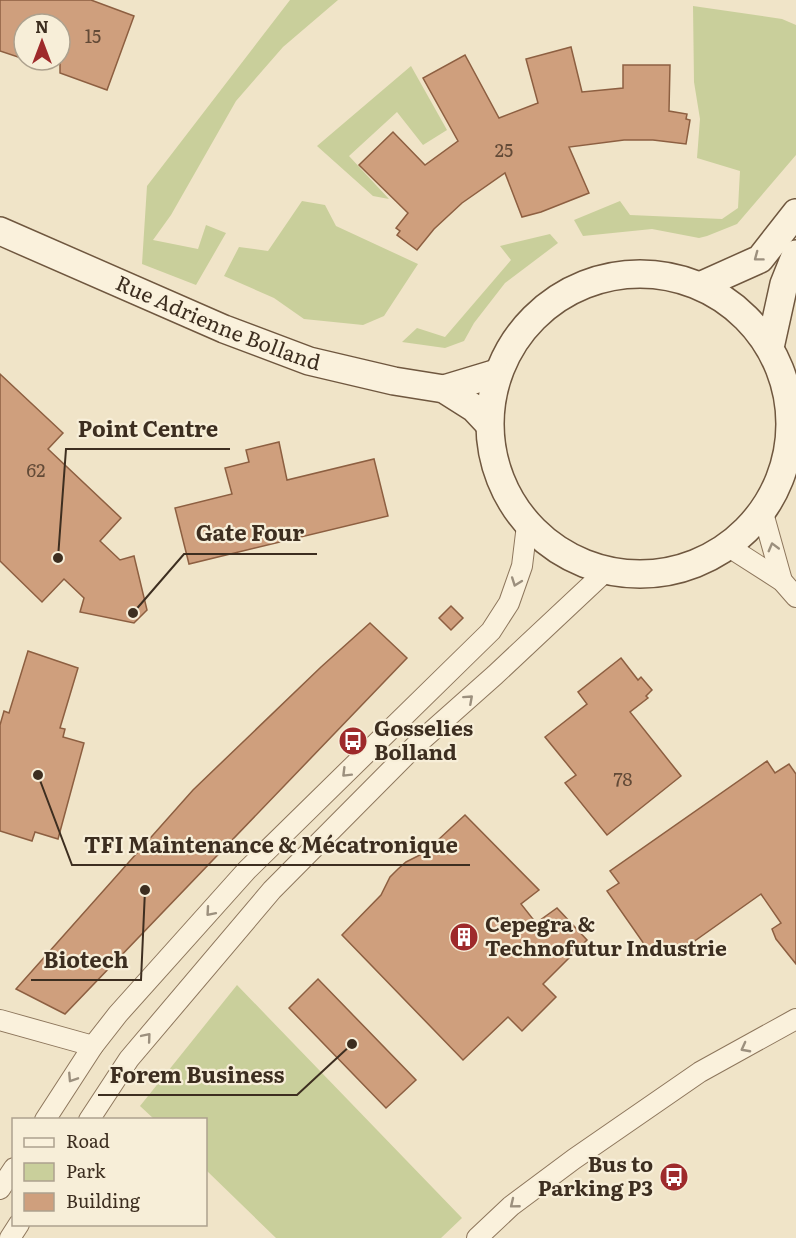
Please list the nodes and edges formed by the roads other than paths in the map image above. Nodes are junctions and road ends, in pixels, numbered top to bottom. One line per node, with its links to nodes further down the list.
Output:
1 (796, 213): 4 (street, one-way to 4)
2 (0, 231): 7 (street, Rue Adrienne Bolland)
3 (796, 254): 5 (street)
4 (702, 285): 5 (street); 6 (street)
5 (771, 343): 9 (street)
6 (497, 373): 7 (street, Rue Adrienne Bolland); 8 (street)
7 (444, 389): 8 (street, Rue Adrienne Bolland)
8 (489, 424): 10 (street)
9 (764, 513): 11 (street); 13 (street, one-way to 9)
10 (527, 525): 12 (street); 17 (street, one-way to 17)
11 (729, 547): 12 (street); 13 (street)
12 (606, 571): 19 (street, one-way to 12)
13 (782, 581): 14 (street)
14 (796, 597)
15 (796, 1019): 22 (street, one-way to 22)
16 (0, 1020): 17 (street)
17 (93, 1046): 18 (street, one-way to 18)
18 (46, 1118)
19 (90, 1118)
20 (12, 1171): 21 (street)
21 (0, 1188)
22 (477, 1238)

